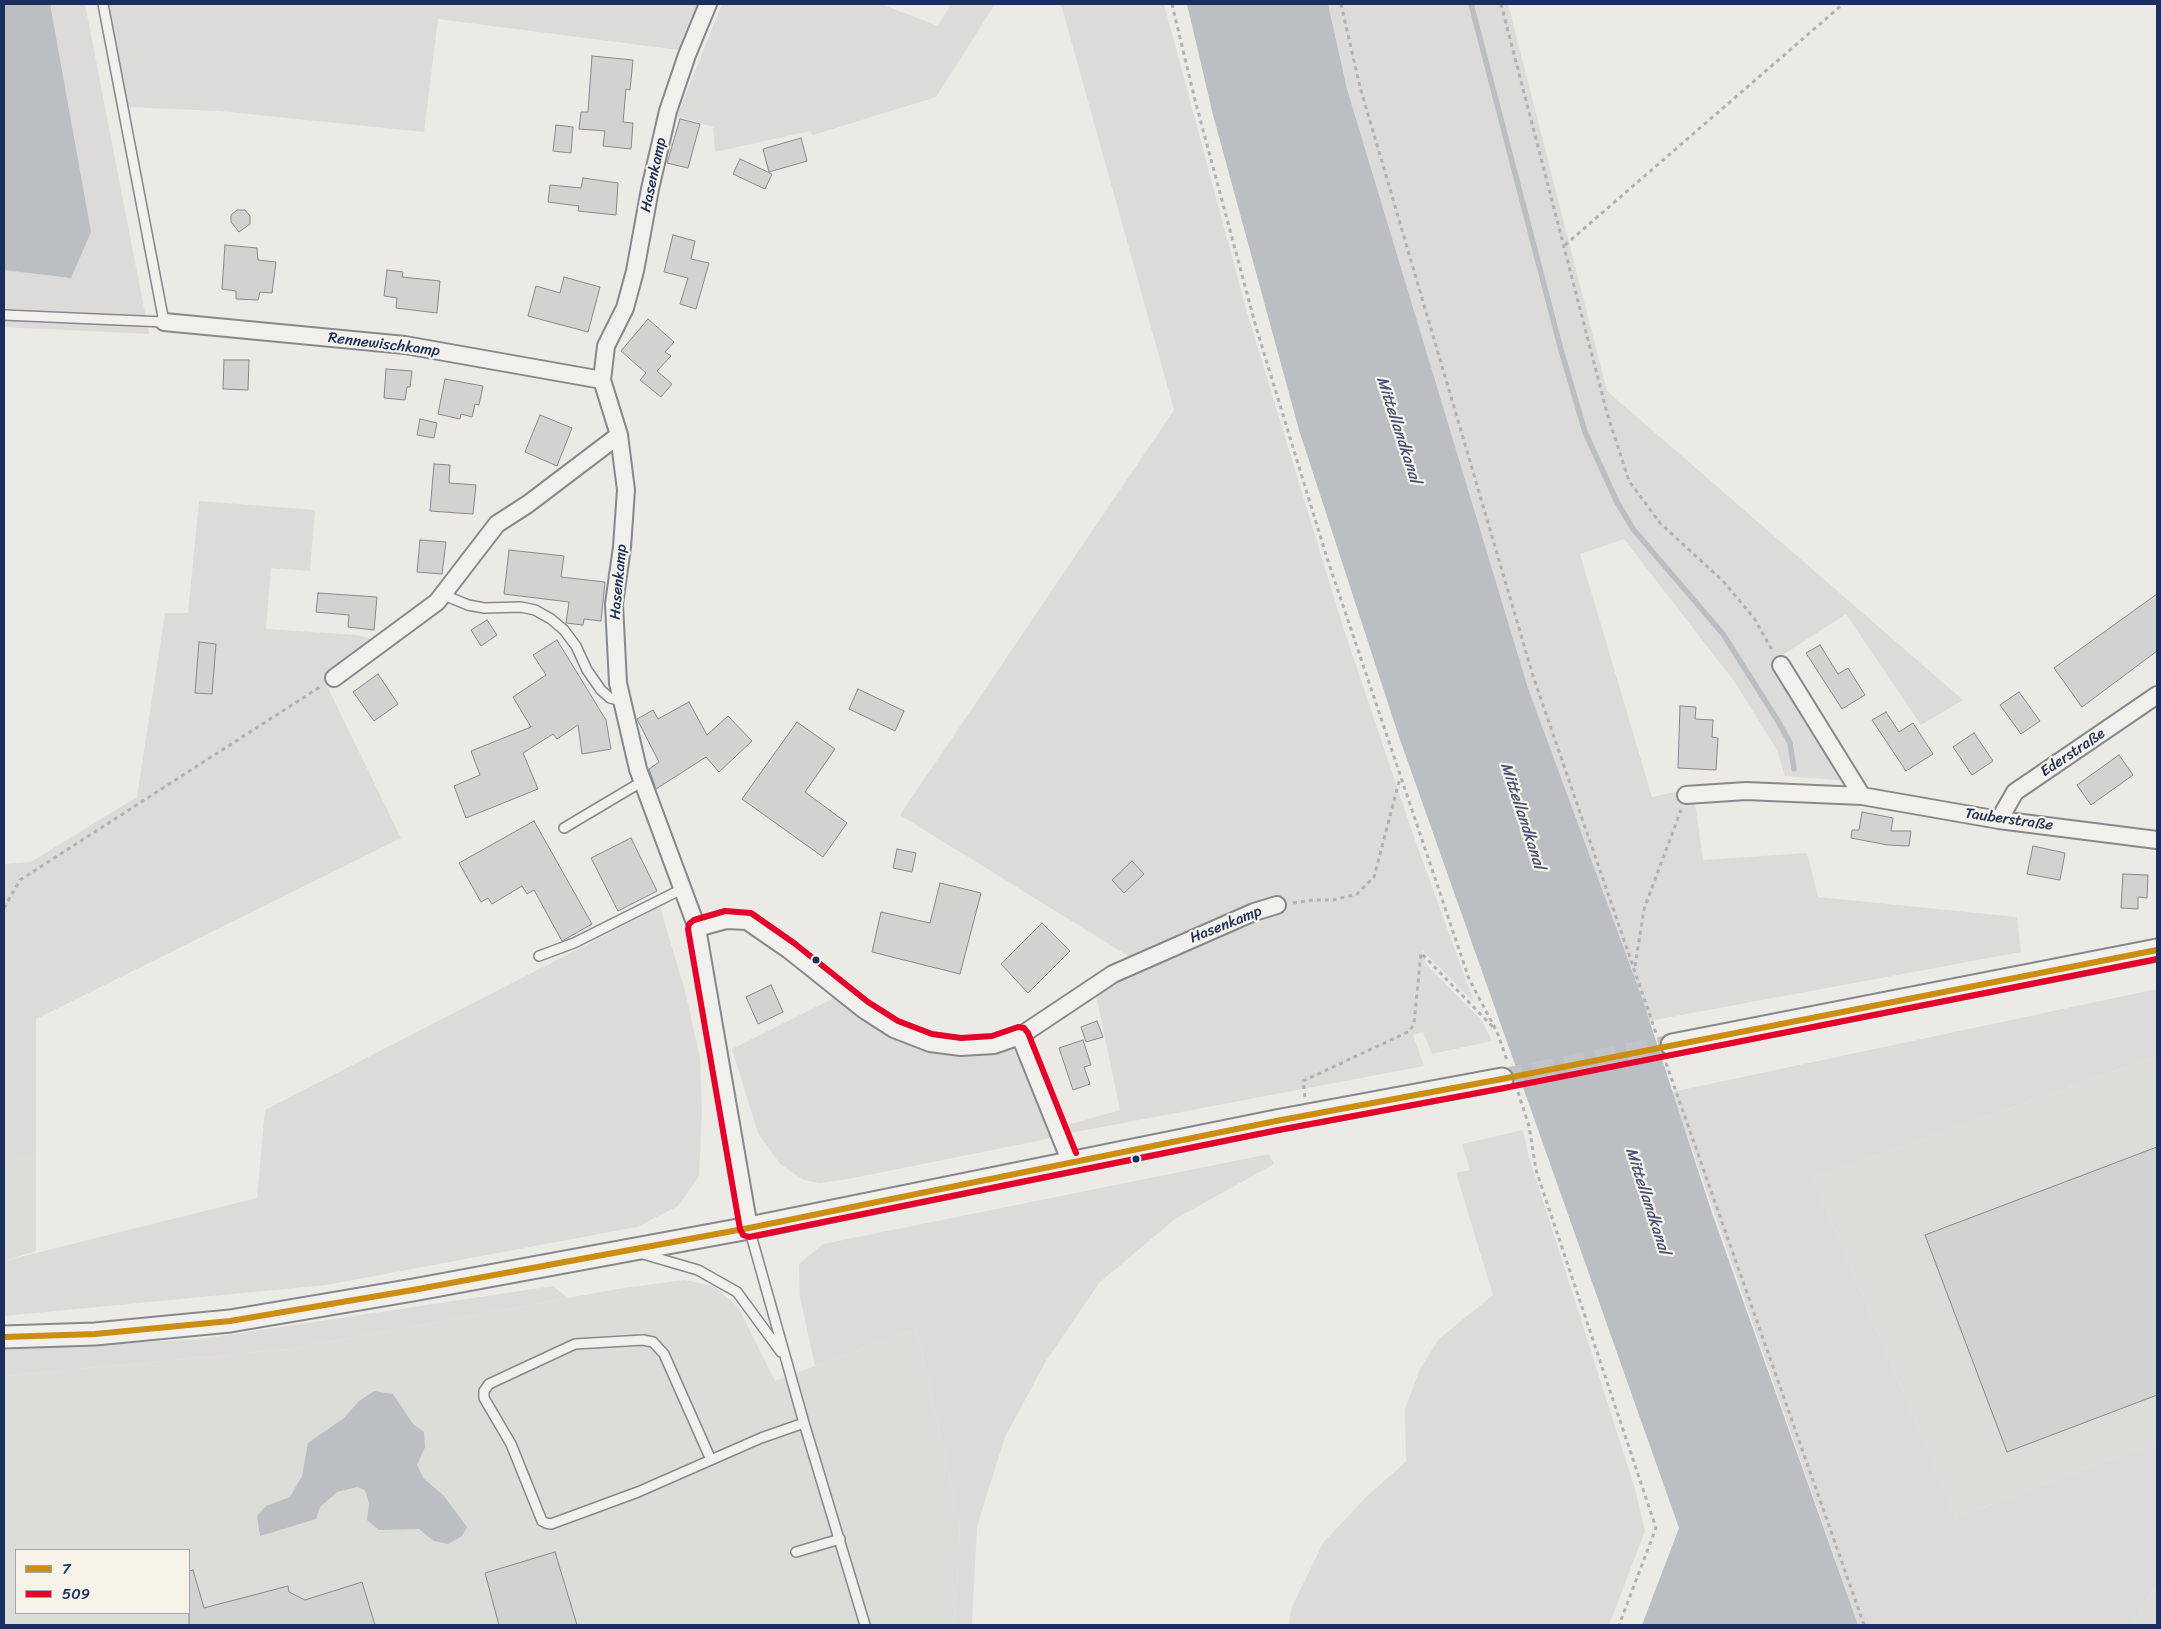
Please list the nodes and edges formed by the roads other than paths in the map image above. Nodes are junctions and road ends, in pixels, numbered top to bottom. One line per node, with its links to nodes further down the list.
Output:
1 (103, 4): 4 (lane)
2 (708, 4): 5 (street, Hasenkamp)
3 (4, 315): 4 (lane)
4 (164, 322): 5 (street, Rennewischkamp)
5 (602, 380): 6 (street, Hasenkamp)
6 (619, 435): 7 (street); 11 (street, Hasenkamp)
7 (444, 595): 9 (street); 11 (lane)
8 (1781, 665): 14 (street)
9 (334, 678)
10 (2157, 695): 15 (street, Ederstraße)
11 (622, 701): 12 (street, Hasenkamp)
12 (643, 781): 16 (lane); 18 (street, Hasenkamp)
13 (1686, 795): 14 (street, Tauberstraße)
14 (1862, 796): 15 (street, Tauberstraße)
15 (1999, 820): 17 (street, Tauberstraße)
16 (564, 828)
17 (2157, 840)
18 (682, 889): 20 (street, Hasenkamp); 22 (lane)
19 (1277, 906): 23 (street, Hasenkamp)
20 (697, 928): 23 (street, Hasenkamp); 27 (street, Hasenkamp)
21 (2157, 950): 24 (street)
22 (539, 956)
23 (1020, 1036): 26 (street)
24 (1665, 1047)
25 (1510, 1079): 26 (street)
26 (1071, 1163): 27 (street)
27 (749, 1228): 28 (street); 30 (lane)
28 (630, 1250): 29 (street); 30 (lane)
29 (4, 1337)
30 (785, 1357): 31 (lane)
31 (804, 1424): 32 (lane); 33 (lane)
32 (711, 1460): 32 (lane)
33 (840, 1539): 34 (lane); 35 (lane)
34 (796, 1552)
35 (865, 1625)

